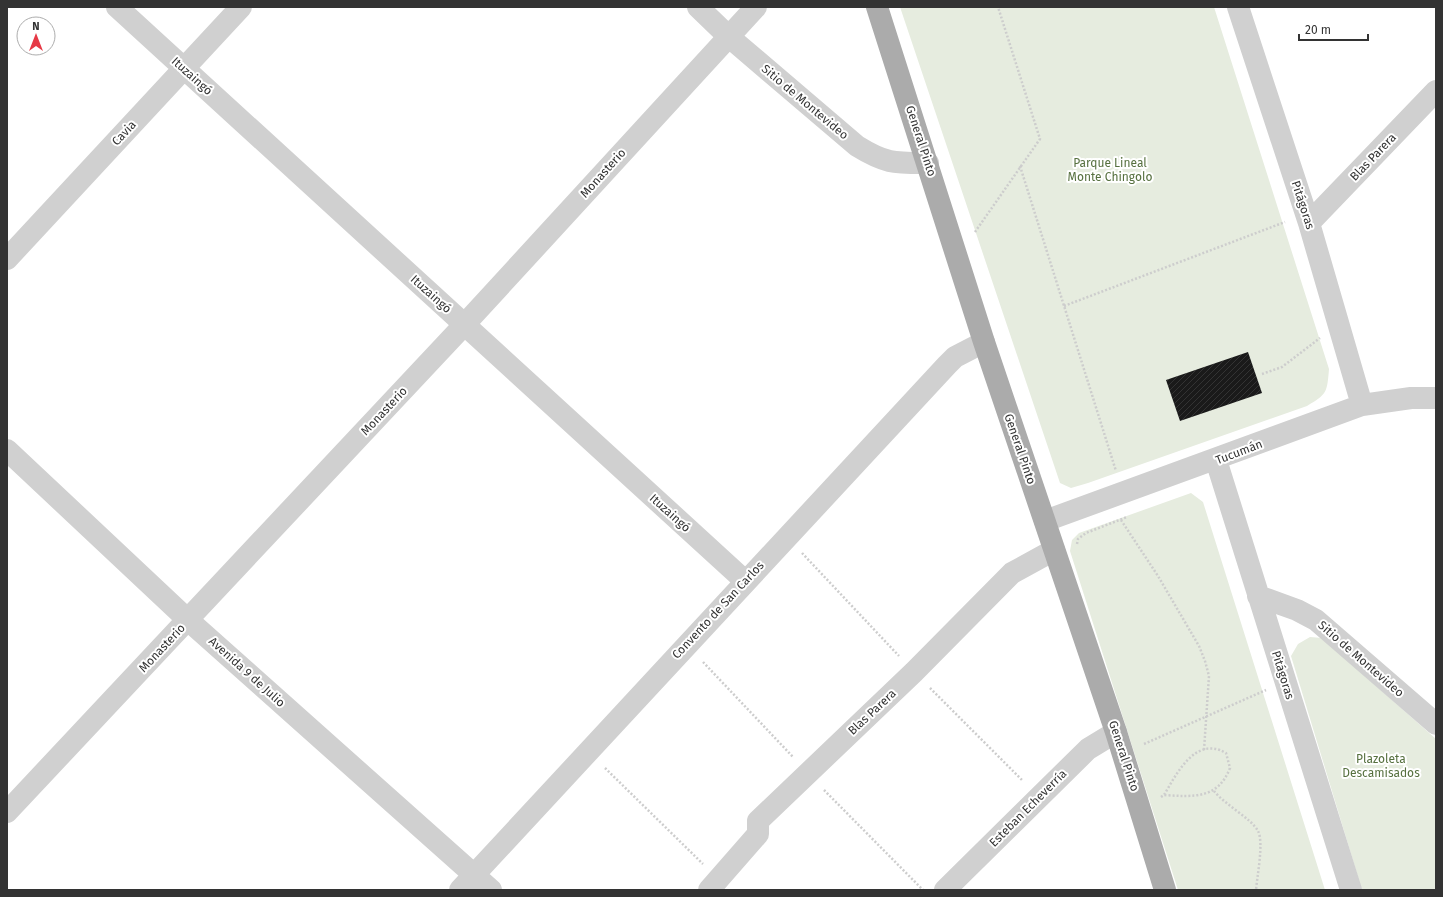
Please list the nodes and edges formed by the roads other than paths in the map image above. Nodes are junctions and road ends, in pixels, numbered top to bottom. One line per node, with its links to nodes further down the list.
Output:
1 (117, 7): 8 (street, Ituzaingó)
2 (241, 7): 8 (street, Cavia)
3 (698, 7): 7 (street, Sitio de Montevideo)
4 (756, 7): 7 (street, Monasterio)
5 (877, 7): 10 (main road, General Pinto)
6 (1238, 7): 11 (street, Pitágoras)
7 (728, 36): 10 (street, Sitio de Montevideo); 13 (street, Monasterio)
8 (183, 68): 12 (street, Cavia); 13 (street, Ituzaingó)
9 (1436, 91): 11 (street, Blas Parera)
10 (928, 163): 14 (main road, General Pinto)
11 (1299, 222): 16 (street, Pitágoras)
12 (7, 259)
13 (464, 325): 21 (street, Ituzaingó); 23 (street, Monasterio)
14 (984, 342): 19 (main road, General Pinto); 21 (street, Convento de San Carlos)
15 (1436, 398): 16 (street, Tucumán)
16 (1362, 405): 18 (street, Tucumán)
17 (7, 450): 23 (street, Avenida 9 de Julio)
18 (1216, 460): 19 (street, Tucumán); 22 (street, Pitágoras)
19 (1045, 521): 20 (main road, General Pinto)
20 (1054, 550): 25 (main road, General Pinto); 28 (street, Blas Parera)
21 (745, 581): 27 (street, Convento de San Carlos)
22 (1258, 596): 24 (street, Sitio de Montevideo); 32 (street, Pitágoras)
23 (188, 620): 26 (street, Monasterio); 27 (street, Avenida 9 de Julio)
24 (1436, 724)
25 (1116, 732): 30 (street, Esteban Echeverría); 31 (main road, General Pinto)
26 (7, 812)
27 (467, 882): 29 (street, Avenida 9 de Julio)
28 (714, 885)
29 (490, 890)
30 (946, 890)
31 (1165, 890)
32 (1351, 890)

